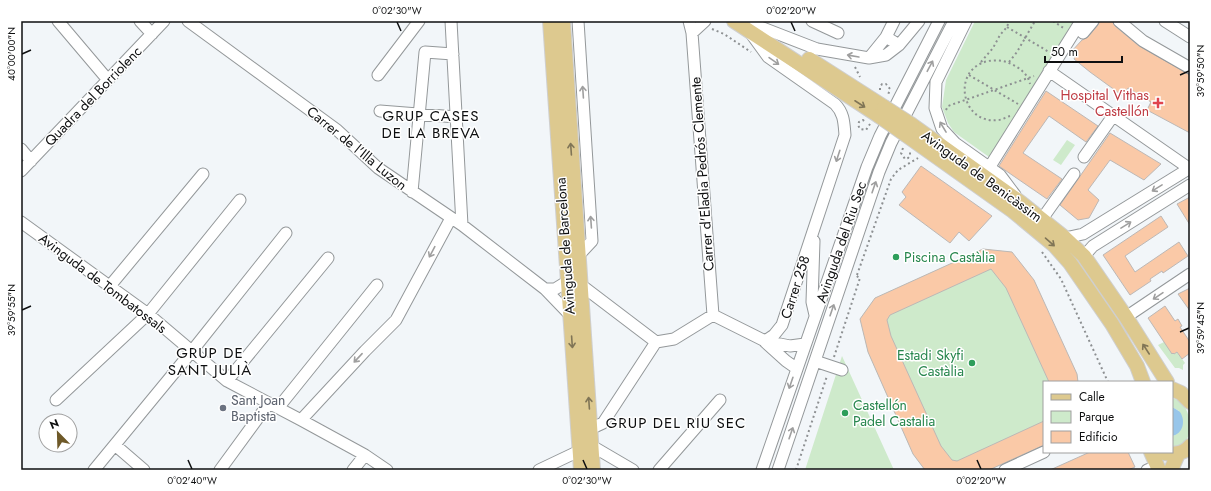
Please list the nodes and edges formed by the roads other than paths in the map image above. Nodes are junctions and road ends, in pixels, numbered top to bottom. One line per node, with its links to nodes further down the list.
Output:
1 (58, 21): 36 (street)
2 (140, 21): 26 (street)
3 (164, 21): 26 (street, Quadra del Borriolenc)
4 (188, 21): 52 (street, Carrer de l'Illa Luzon)
5 (419, 21): 35 (street)
6 (451, 21): 31 (street)
7 (550, 21): 68 (main road, Avinguda de Barcelona)
8 (563, 21): 64 (main road, Avinguda de Barcelona, one-way to 8)
9 (578, 21): 64 (street, one-way to 9)
10 (690, 21): 24 (street, Carrer d'Eladia Pedrós Clemente)
11 (705, 21): 24 (street)
12 (734, 21): 23 (main road, Avinguda de Benicàssim)
13 (812, 21): 25 (street)
14 (894, 21): 29 (street)
15 (919, 21): 30 (street)
16 (939, 21): 75 (street, Avinguda del Riu Sec)
17 (954, 21): 81 (street, Avinguda del Riu Sec, one-way to 17)
18 (966, 21): 46 (street, one-way to 18)
19 (1081, 21): 27 (street)
20 (1093, 21): 27 (street)
21 (1119, 21): 33 (street)
22 (1165, 21): 28 (street)
23 (752, 25): 32 (street, one-way to 23); 41 (street, Avinguda de Benicàssim, one-way to 41); 42 (main road, Avinguda de Benicàssim, bridge)
24 (692, 33): 74 (street, Carrer d'Eladia Pedrós Clemente)
25 (838, 33)
26 (152, 34): 36 (street, Quadra del Borriolenc)
27 (1078, 34): 34 (street)
28 (1190, 36)
29 (886, 37): 30 (street); 32 (street)
30 (899, 45): 32 (street)
31 (453, 54): 38 (street); 40 (street)
32 (869, 58)
33 (1190, 68)
34 (1053, 74): 39 (street); 46 (street)
35 (378, 75)
36 (108, 80): 45 (street, Quadra del Borriolenc)
37 (380, 111): 38 (street)
38 (419, 115): 40 (street); 52 (street)
39 (1113, 116): 44 (street); 47 (street)
40 (456, 117): 58 (street)
41 (844, 118): 59 (street, Carrer 258, one-way to 59)
42 (907, 139): 54 (main road, Avinguda de Benicàssim); 85 (main road, Avinguda de Benicàssim, one-way to 85)
43 (21, 149): 45 (street)
44 (1084, 157)
45 (31, 161): 48 (street, Quadra del Borriolenc)
46 (989, 168): 54 (street)
47 (1190, 168): 60 (street, one-way to 60)
48 (21, 171)
49 (203, 174): 70 (street)
50 (1074, 174): 56 (street)
51 (1190, 185): 63 (street, one-way to 51)
52 (412, 192): 55 (street, Carrer de l'Illa Luzon)
53 (240, 200): 72 (street)
54 (1020, 202): 56 (main road, Avinguda de Benicàssim)
55 (451, 218): 58 (street, Carrer de l'Illa Luzon); 90 (street, one-way to 90)
56 (1042, 219): 62 (main road, Avinguda de Benicàssim)
57 (21, 222): 70 (street, Avinguda de Tombatossals)
58 (462, 224): 71 (street, Carrer de l'Illa Luzon)
59 (814, 226): 75 (street, Carrer 258); 77 (street, Carrer 258)
60 (1093, 228): 62 (street); 63 (street)
61 (286, 233): 80 (street)
62 (1065, 238): 65 (main road, Avinguda de Benicàssim)
63 (1102, 240): 65 (street)
64 (578, 256): 68 (main road, Avinguda de Barcelona)
65 (1084, 256): 76 (main road, Avinguda de Benicàssim)
66 (328, 258): 84 (street)
67 (1190, 274): 76 (street, one-way to 76)
68 (574, 283): 71 (street); 73 (main road, Avinguda de Barcelona); 78 (street); 91 (main road, Avinguda de Barcelona, one-way to 68)
69 (377, 285): 89 (street)
70 (109, 287): 72 (street, Avinguda de Tombatossals)
71 (545, 289): 73 (street, Carrer de l'Illa Luzon)
72 (148, 314): 80 (street, Avinguda de Tombatossals); 87 (street)
73 (570, 315): 93 (main road, Avinguda de Barcelona, one-way to 93)
74 (713, 315): 77 (street); 78 (street)
75 (815, 316): 79 (street, Avinguda del Riu Sec)
76 (1126, 317): 86 (main road, Avinguda de Benicàssim, one-way to 76)
77 (765, 341): 79 (street); 82 (street)
78 (656, 342): 91 (street)
79 (805, 344): 82 (street, Avinguda del Riu Sec)
80 (192, 351): 84 (street, Avinguda de Tombatossals); 92 (street)
81 (815, 361): 83 (street); 110 (street, Avinguda del Riu Sec, one-way to 81)
82 (796, 368): 109 (street, Avinguda del Riu Sec, one-way to 109)
83 (842, 370)
84 (227, 381): 89 (street, Avinguda de Tombatossals)
85 (1143, 381)
86 (1166, 381)
87 (56, 400)
88 (720, 400): 108 (street)
89 (273, 405): 90 (street, Avinguda de Tombatossals); 101 (street)
90 (301, 420): 97 (street, Avinguda de Tombatossals)
91 (590, 429): 93 (main road, Avinguda de Barcelona)
92 (115, 446): 99 (street); 100 (street)
93 (585, 449): 104 (street); 105 (main road, Avinguda de Barcelona); 106 (main road, Avinguda de Barcelona); 107 (street)
94 (1187, 450): 98 (main road); 112 (main road)
95 (1043, 452): 111 (street)
96 (1151, 453): 98 (main road)
97 (365, 455): 102 (street); 103 (street, Avinguda de Tombatossals)
98 (1156, 464)
99 (94, 470)
100 (144, 470)
101 (220, 470)
102 (352, 470)
103 (387, 470)
104 (539, 470)
105 (580, 470)
106 (593, 470)
107 (633, 470)
108 (659, 470)
109 (762, 470)
110 (778, 470)
111 (1004, 470)
112 (1171, 470)

